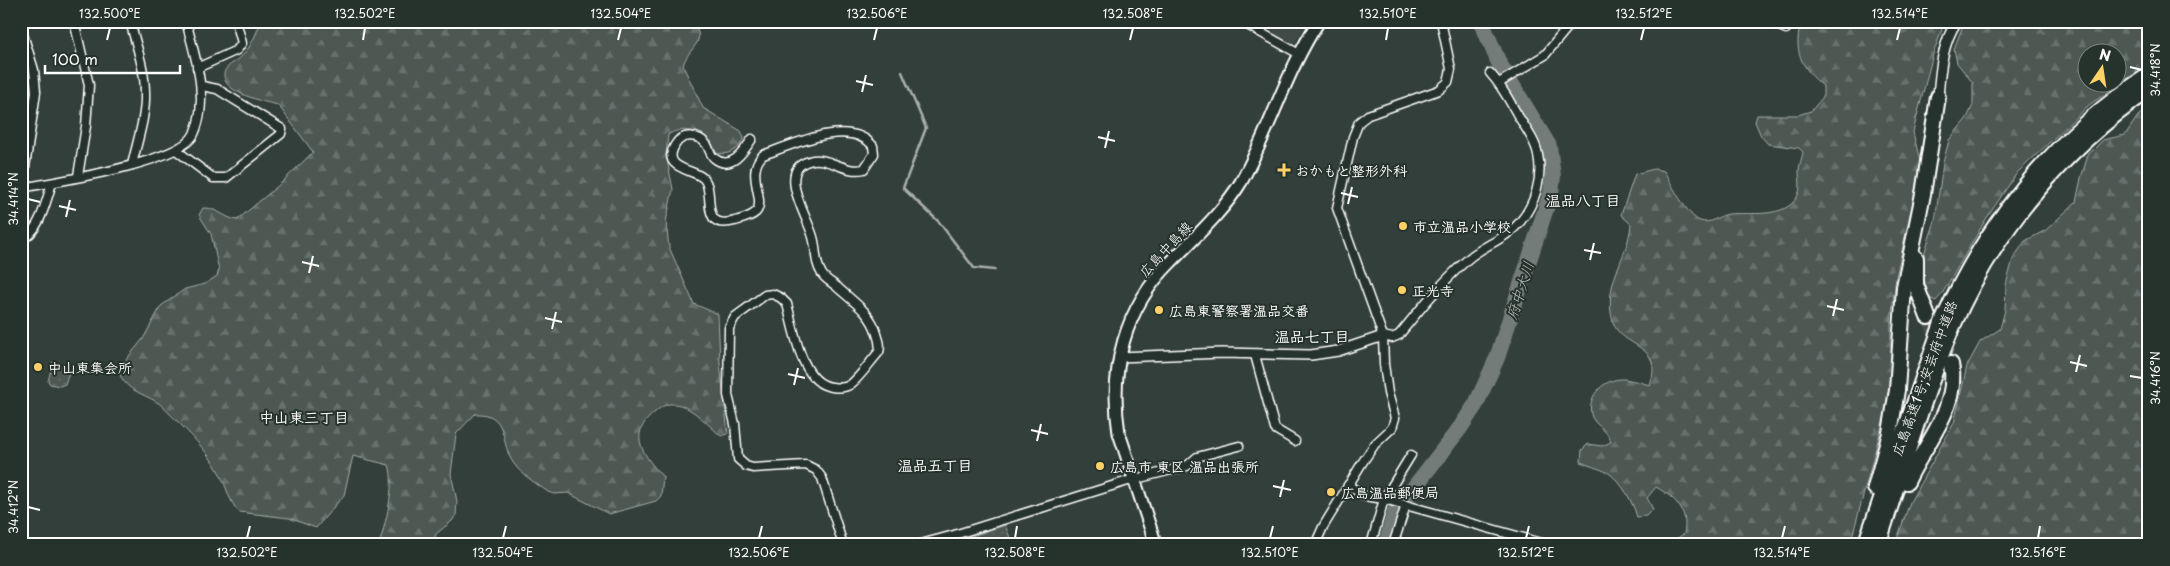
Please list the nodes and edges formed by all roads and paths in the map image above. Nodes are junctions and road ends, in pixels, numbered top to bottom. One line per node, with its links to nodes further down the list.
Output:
1 (74, 21): 24 (street)
2 (130, 21): 23 (street)
3 (186, 21): 14 (street)
4 (236, 21): 14 (street)
5 (1240, 21): 13 (street)
6 (1319, 21): 13 (main road, 広島中島線)
7 (1441, 21): 29 (street)
8 (1577, 21): 17 (street)
9 (1767, 21): 12 (street)
10 (1957, 21): 20 (street)
11 (21, 28): 26 (street)
12 (1786, 29)
13 (1299, 54): 31 (main road, 広島中島線)
14 (198, 68): 18 (street)
15 (1490, 73): 17 (street)
16 (2149, 75): 48 (highway, 広島高速1号;安芸府中道路)
17 (1500, 83): 29 (street)
18 (202, 86): 22 (street); 22 (street)
19 (2149, 90): 49 (highway, 広島高速1号;安芸府中道路)
20 (1938, 97): 28 (highway); 47 (highway)
21 (752, 139): 40 (street)
22 (176, 150): 23 (street)
23 (132, 165): 24 (street)
24 (78, 176): 25 (street)
25 (52, 183): 26 (street); 27 (street)
26 (21, 188)
27 (21, 240)
28 (1928, 317)
29 (1383, 336): 30 (street); 37 (street)
30 (1255, 354): 31 (street); 33 (street)
31 (1119, 357): 36 (main road, 広島中島線)
32 (1951, 364): 50 (highway)
33 (1295, 441)
34 (1239, 446): 36 (street)
35 (1411, 455): 38 (street)
36 (1135, 479): 41 (street); 42 (main road, 広島中島線)
37 (1348, 485): 38 (street); 43 (street)
38 (1384, 499): 39 (street); 44 (street)
39 (1406, 505): 45 (street); 46 (street)
40 (843, 545)
41 (917, 545)
42 (1156, 545)
43 (1315, 545)
44 (1371, 545)
45 (1393, 545)
46 (1549, 545)
47 (1860, 545)
48 (1865, 545)
49 (1878, 545)
50 (1882, 545)

